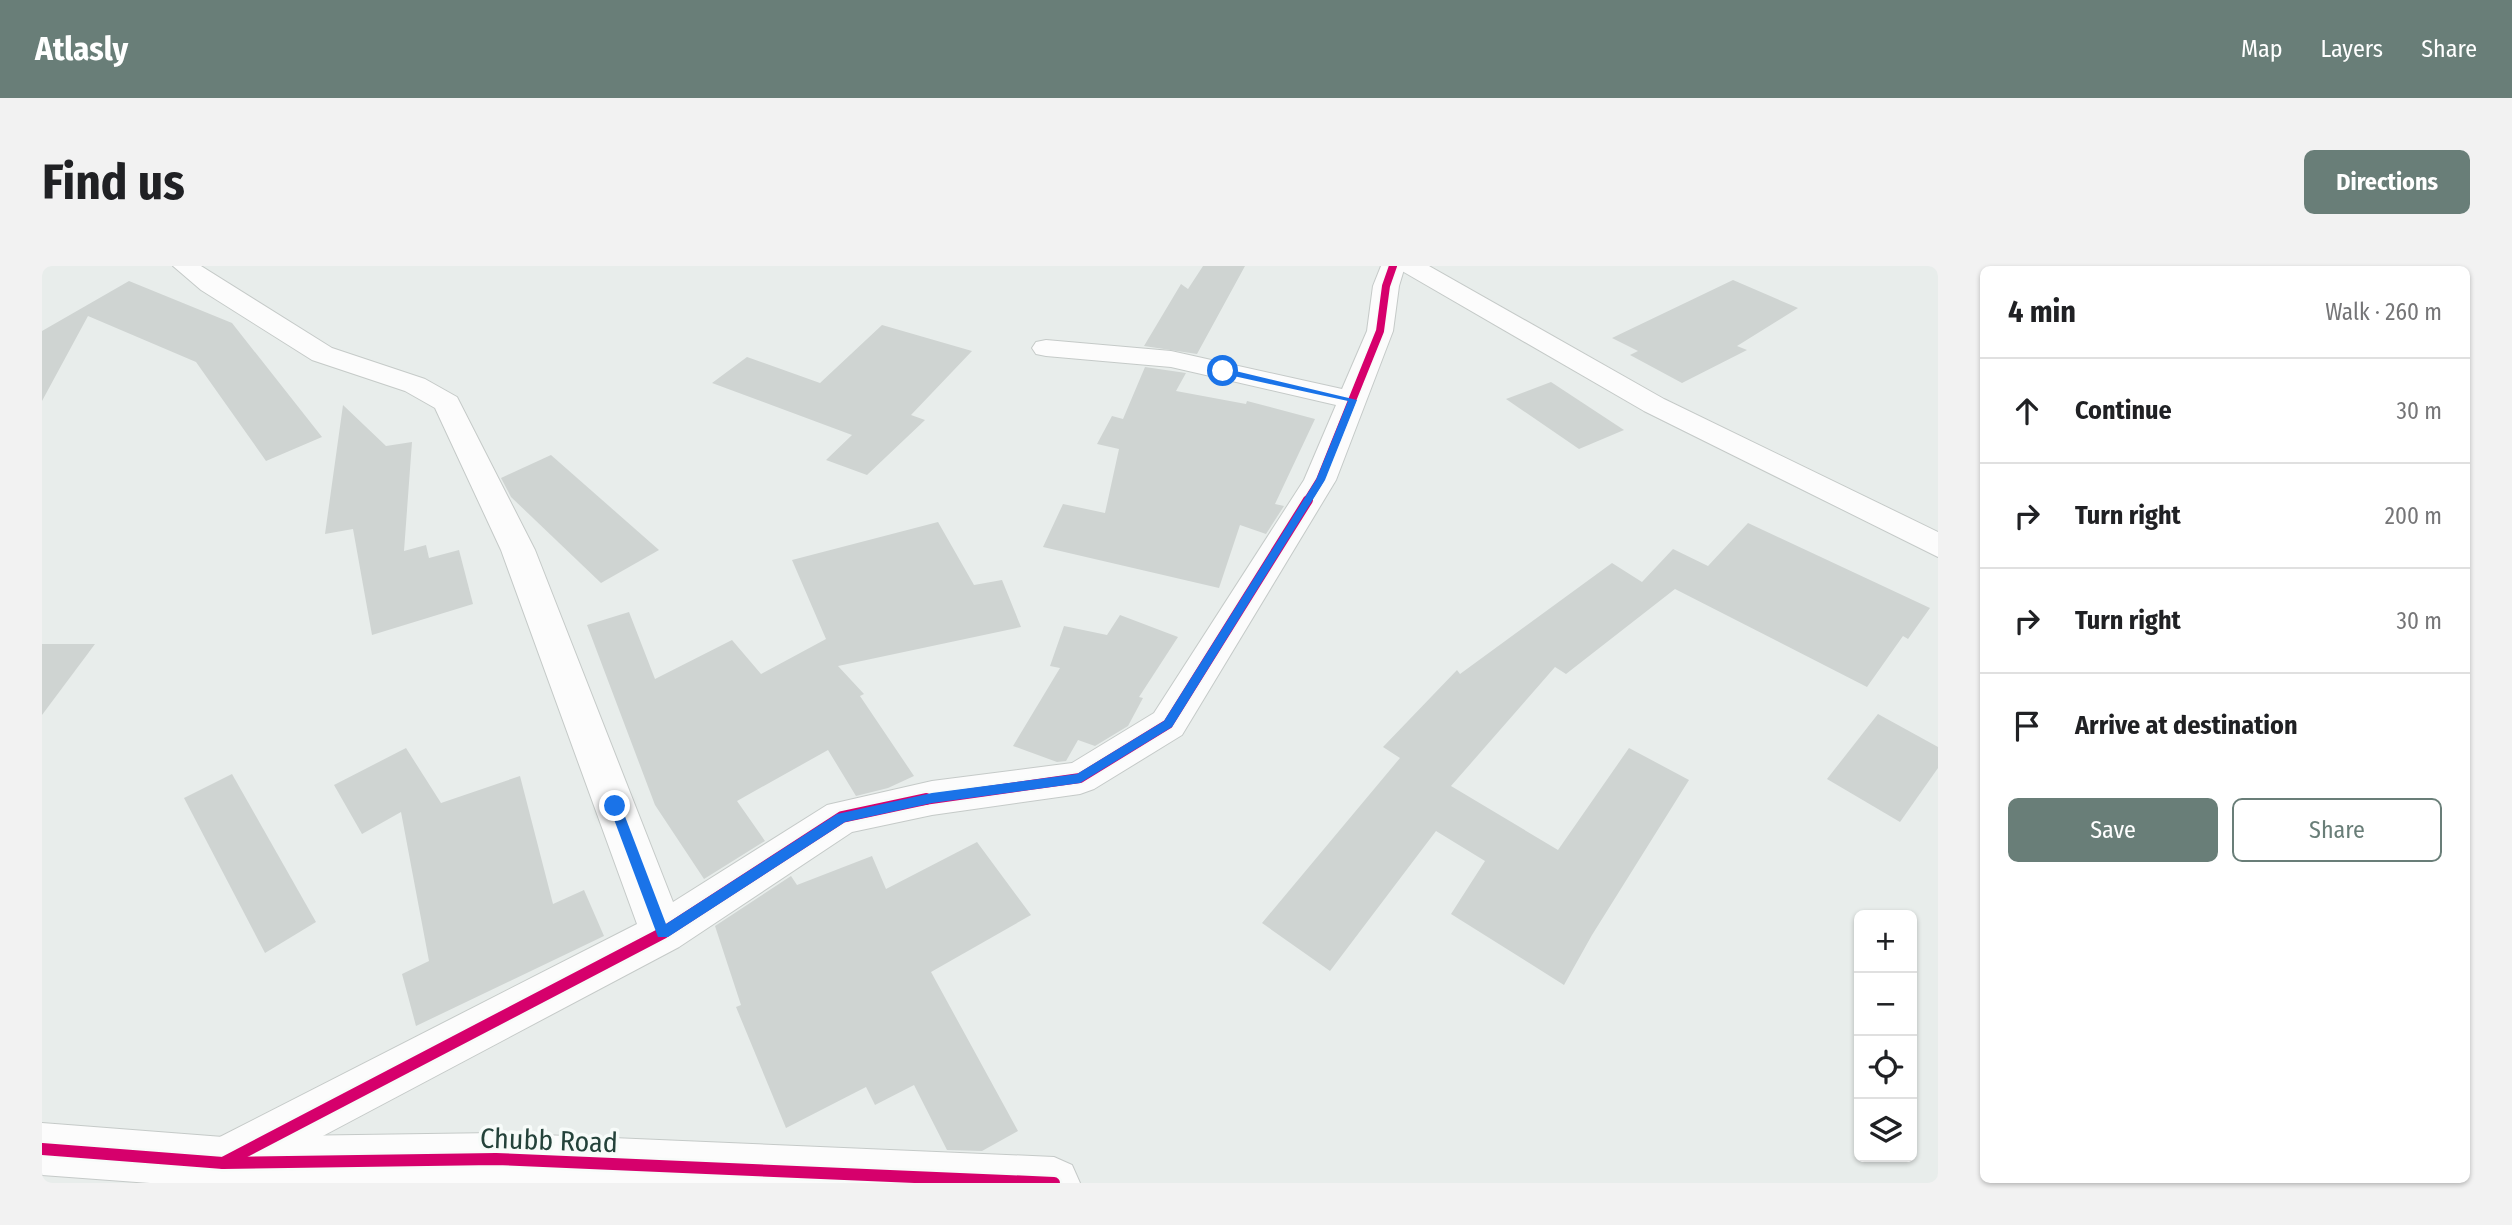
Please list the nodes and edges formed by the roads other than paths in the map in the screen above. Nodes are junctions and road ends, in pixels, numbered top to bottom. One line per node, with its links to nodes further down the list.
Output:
1 (185, 266): 7 (street)
2 (1394, 266): 5 (street)
3 (1411, 266): 6 (street)
4 (1046, 348): 5 (street)
5 (1353, 400): 7 (street)
6 (1938, 546)
7 (663, 933): 9 (street)
8 (42, 1149): 9 (street, Chubb Road)
9 (223, 1163): 10 (street, Chubb Road)
10 (687, 1175): 11 (street, Chubb Road)
11 (1054, 1183)

